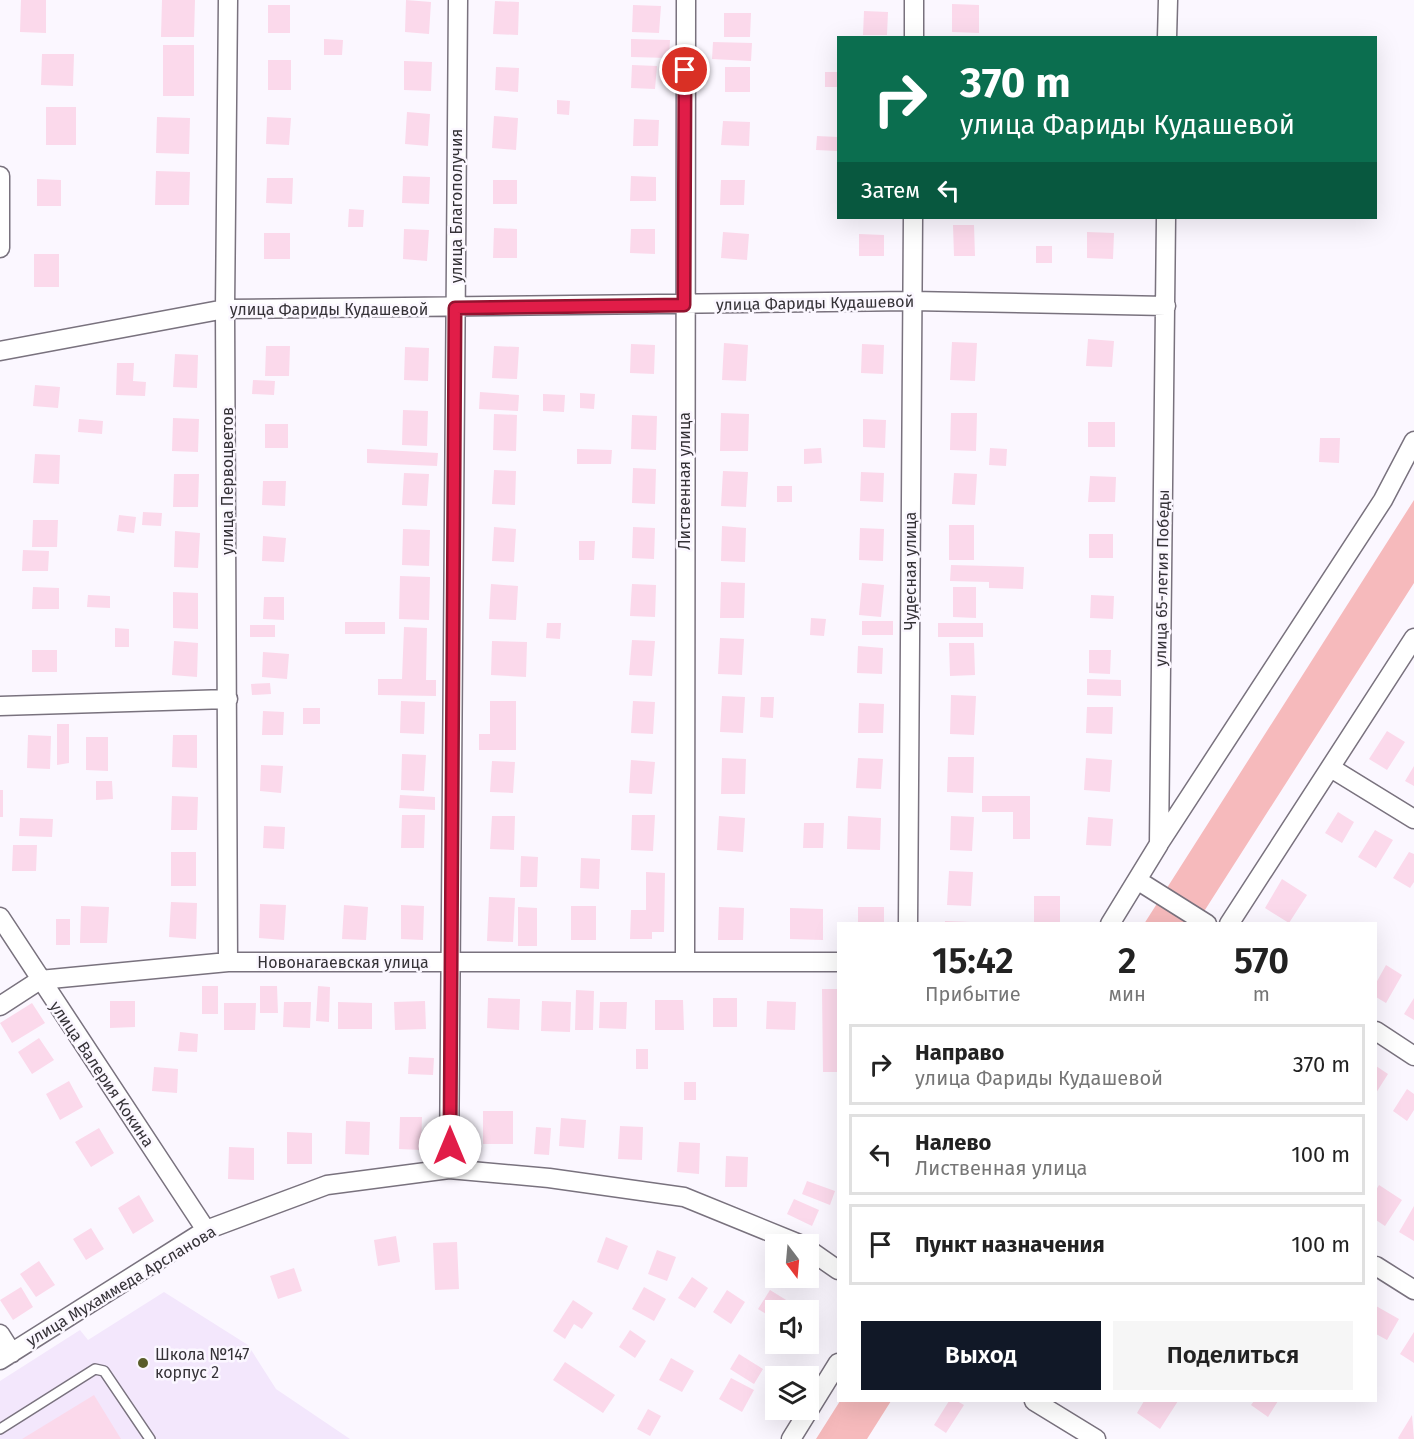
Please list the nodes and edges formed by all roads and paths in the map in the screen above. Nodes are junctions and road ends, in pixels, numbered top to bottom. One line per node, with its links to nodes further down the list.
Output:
1 (228, 0): 16 (street, улица Первоцветов)
2 (458, 0): 15 (street, улица Благополучия)
3 (686, 0): 13 (street, Лиственная улица)
4 (914, 0): 6 (street)
5 (1168, 0): 7 (street)
6 (914, 36)
7 (1167, 36)
8 (0, 176): 11 (street)
9 (913, 219): 12 (street, Чудесная улица)
10 (1166, 219): 14 (street, улица 65-летия Победы)
11 (0, 248)
12 (912, 301): 13 (street, улица Фариды Кудашевой); 14 (street, улица Фариды Кудашевой); 27 (street, Чудесная улица)
13 (684, 305): 15 (street, улица Фариды Кудашевой); 33 (street, Лиственная улица)
14 (1166, 306): 24 (street, улица 65-летия Победы)
15 (455, 308): 16 (street, улица Фариды Кудашевой); 32 (street, улица Благополучия)
16 (225, 309): 17 (street, улица Фариды Кудашевой); 20 (street, улица Первоцветов)
17 (0, 351)
18 (1414, 441): 24 (street)
19 (1414, 638): 22 (street)
20 (228, 699): 21 (street); 31 (street, улица Первоцветов)
21 (0, 706)
22 (1331, 768): 23 (street); 30 (street)
23 (1414, 819)
24 (1159, 844): 25 (street)
25 (1137, 880): 28 (street); 29 (street)
26 (0, 917): 35 (street, улица Валерия Кокина)
27 (908, 922)
28 (1111, 922)
29 (1204, 922)
30 (1230, 922)
31 (228, 962): 32 (street, Новонагаевская улица); 35 (street, Новонагаевская улица)
32 (450, 962): 33 (street, Новонагаевская улица); 39 (street, улица Благополучия)
33 (685, 962): 34 (street, Новонагаевская улица)
34 (837, 962)
35 (40, 980): 36 (street, Новонагаевская улица); 40 (street, улица Валерия Кокина)
36 (0, 1006)
37 (1377, 1032): 38 (street)
38 (1414, 1056)
39 (449, 1169): 40 (street, улица Мухаммеда Арсланова); 41 (street, улица Мухаммеда Арсланова)
40 (206, 1230): 47 (street, улица Мухаммеда Арсланова)
41 (775, 1234)
42 (819, 1257): 44 (street)
43 (1377, 1267): 45 (street)
44 (837, 1269)
45 (1414, 1290)
46 (0, 1334): 47 (street)
47 (6, 1356)
48 (837, 1365): 53 (street)
49 (1036, 1402): 51 (street)
50 (0, 1429): 52 (lane)
51 (1090, 1438)
52 (150, 1439)
53 (791, 1439)

